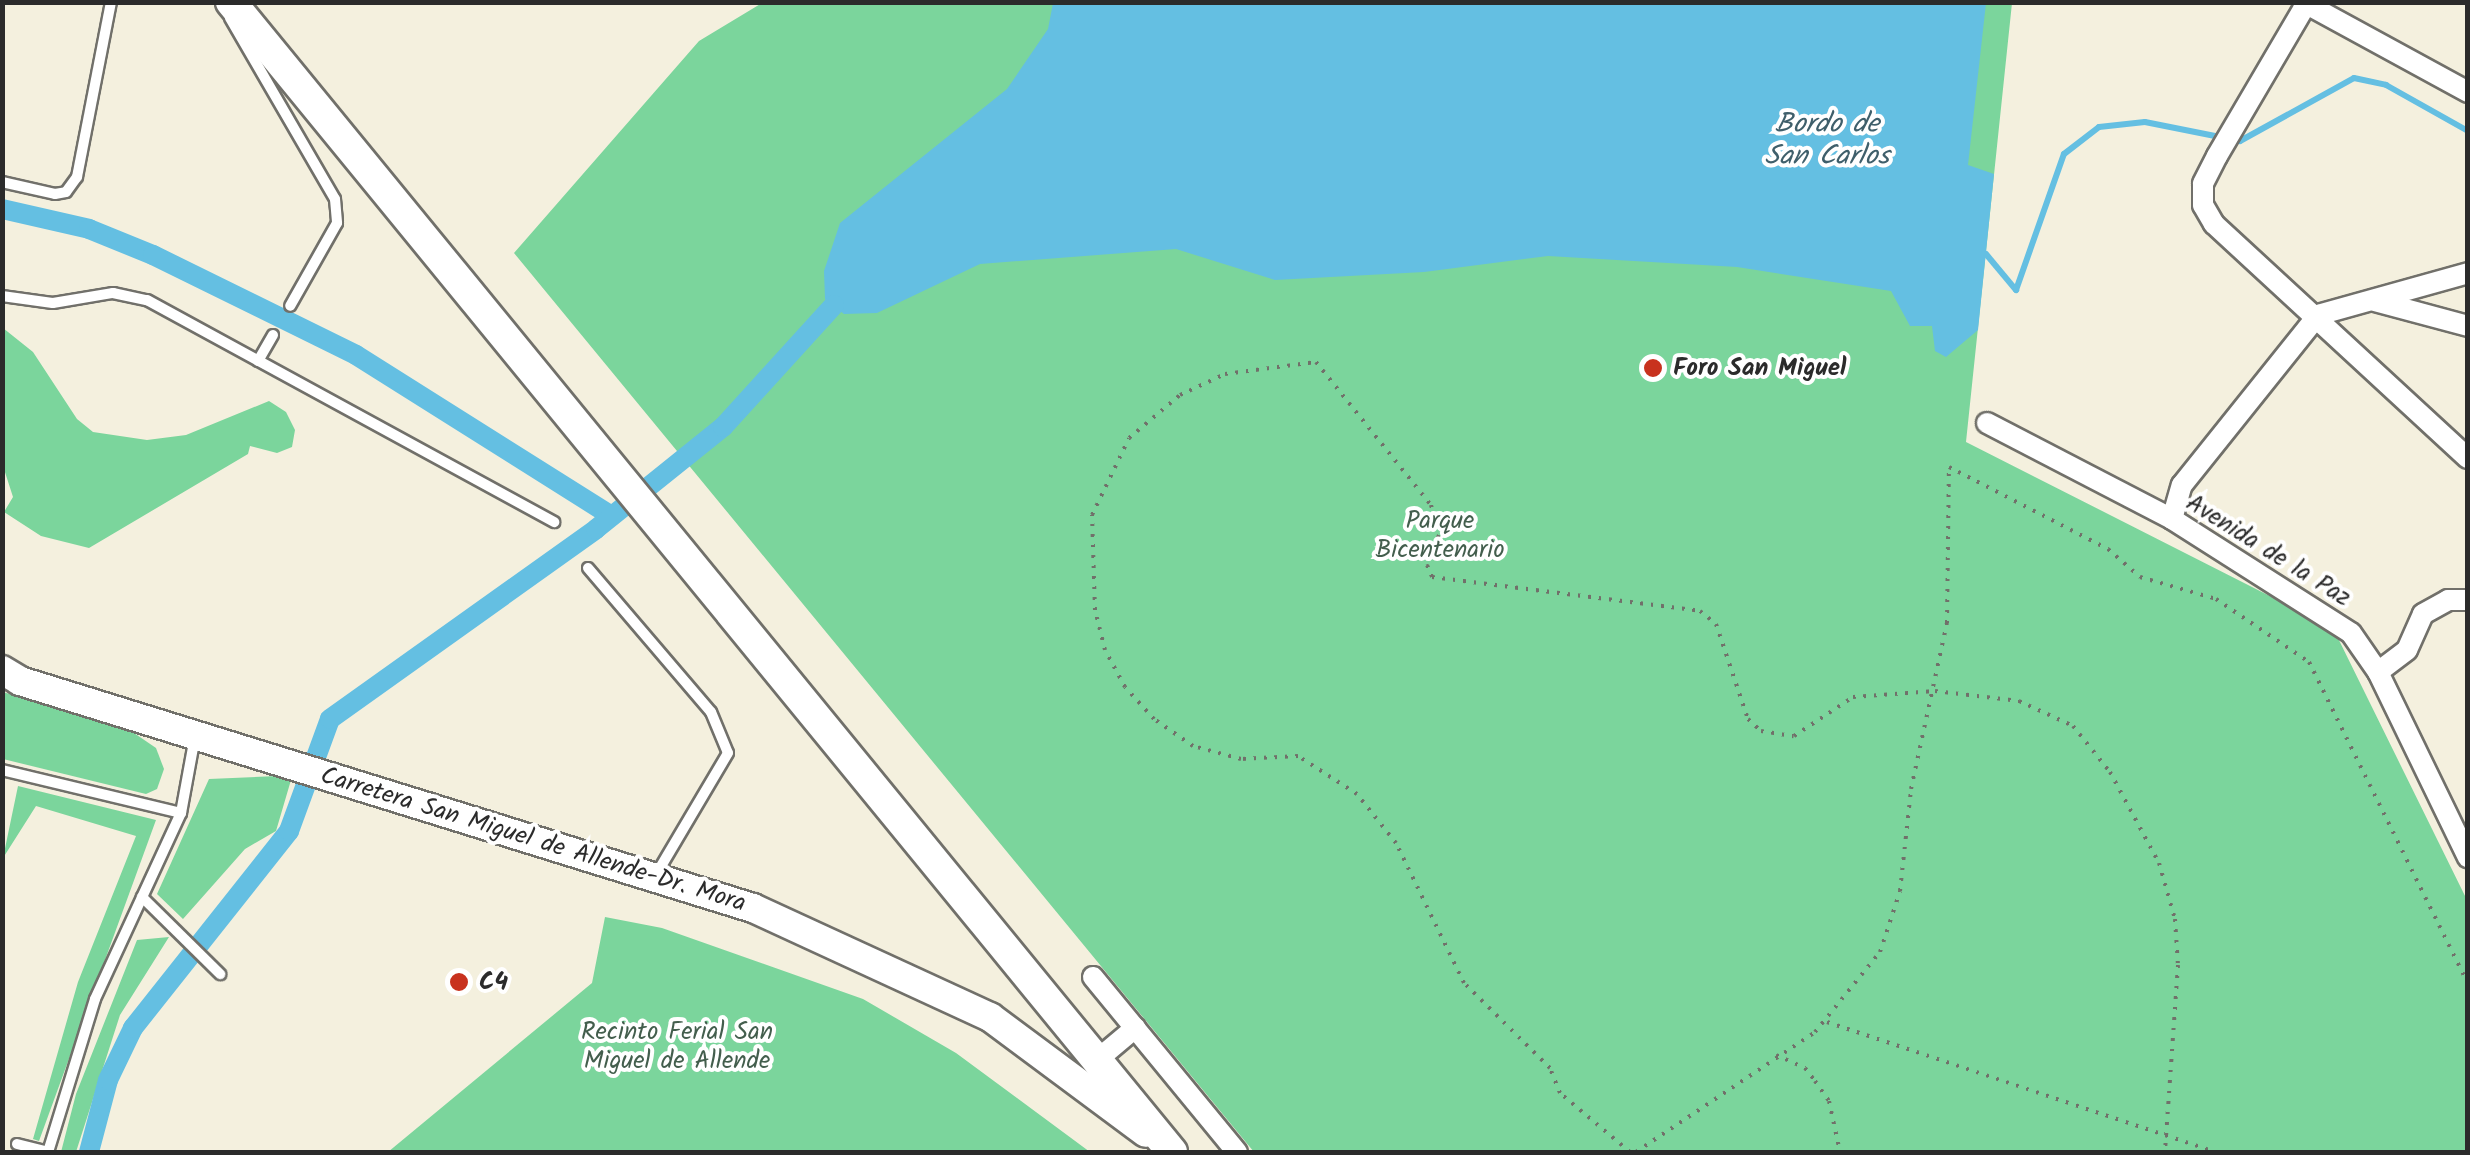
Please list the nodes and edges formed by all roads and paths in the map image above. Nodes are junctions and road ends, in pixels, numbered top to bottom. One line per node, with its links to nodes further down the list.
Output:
1 (111, 2): 5 (lane)
2 (228, 2): 9 (lane); 35 (main road)
3 (2304, 4): 4 (street); 10 (street)
4 (2468, 92)
5 (2, 182)
6 (2468, 273): 8 (street)
7 (2, 296): 13 (lane)
8 (2373, 301): 10 (street); 11 (street)
9 (290, 306)
10 (2318, 315): 15 (street); 16 (street)
11 (2468, 326)
12 (273, 335): 13 (lane)
13 (258, 361): 17 (lane)
14 (1988, 424): 16 (street, Avenida de la Paz)
15 (2468, 458)
16 (2172, 519): 20 (street, Avenida de la Paz)
17 (554, 522)
18 (588, 568): 27 (lane)
19 (2468, 600): 20 (street)
20 (2378, 672): 26 (street, Avenida de la Paz)
21 (8, 678): 23 (main road, Carretera San Miguel de Allende-Dr. Mora)
22 (1934, 691): 31 (path); 32 (path); 36 (path); 40 (path)
23 (195, 736): 25 (lane); 27 (main road, Carretera San Miguel de Allende-Dr. Mora)
24 (2, 770): 25 (lane)
25 (182, 813): 28 (lane)
26 (2468, 857)
27 (656, 874): 38 (main road, Carretera San Miguel de Allende-Dr. Mora)
28 (142, 897): 29 (lane); 37 (lane)
29 (220, 974)
30 (1093, 977): 33 (street)
31 (2468, 984)
32 (1827, 1022): 34 (path); 36 (path)
33 (1135, 1028): 35 (street); 39 (street)
34 (1774, 1055): 40 (path); 41 (path)
35 (1097, 1060): 38 (main road)
36 (2165, 1135): 42 (path); 43 (path)
37 (17, 1144)
38 (1172, 1152)
39 (1237, 1152)
40 (1633, 1152)
41 (1840, 1152)
42 (2164, 1152)
43 (2216, 1152)

